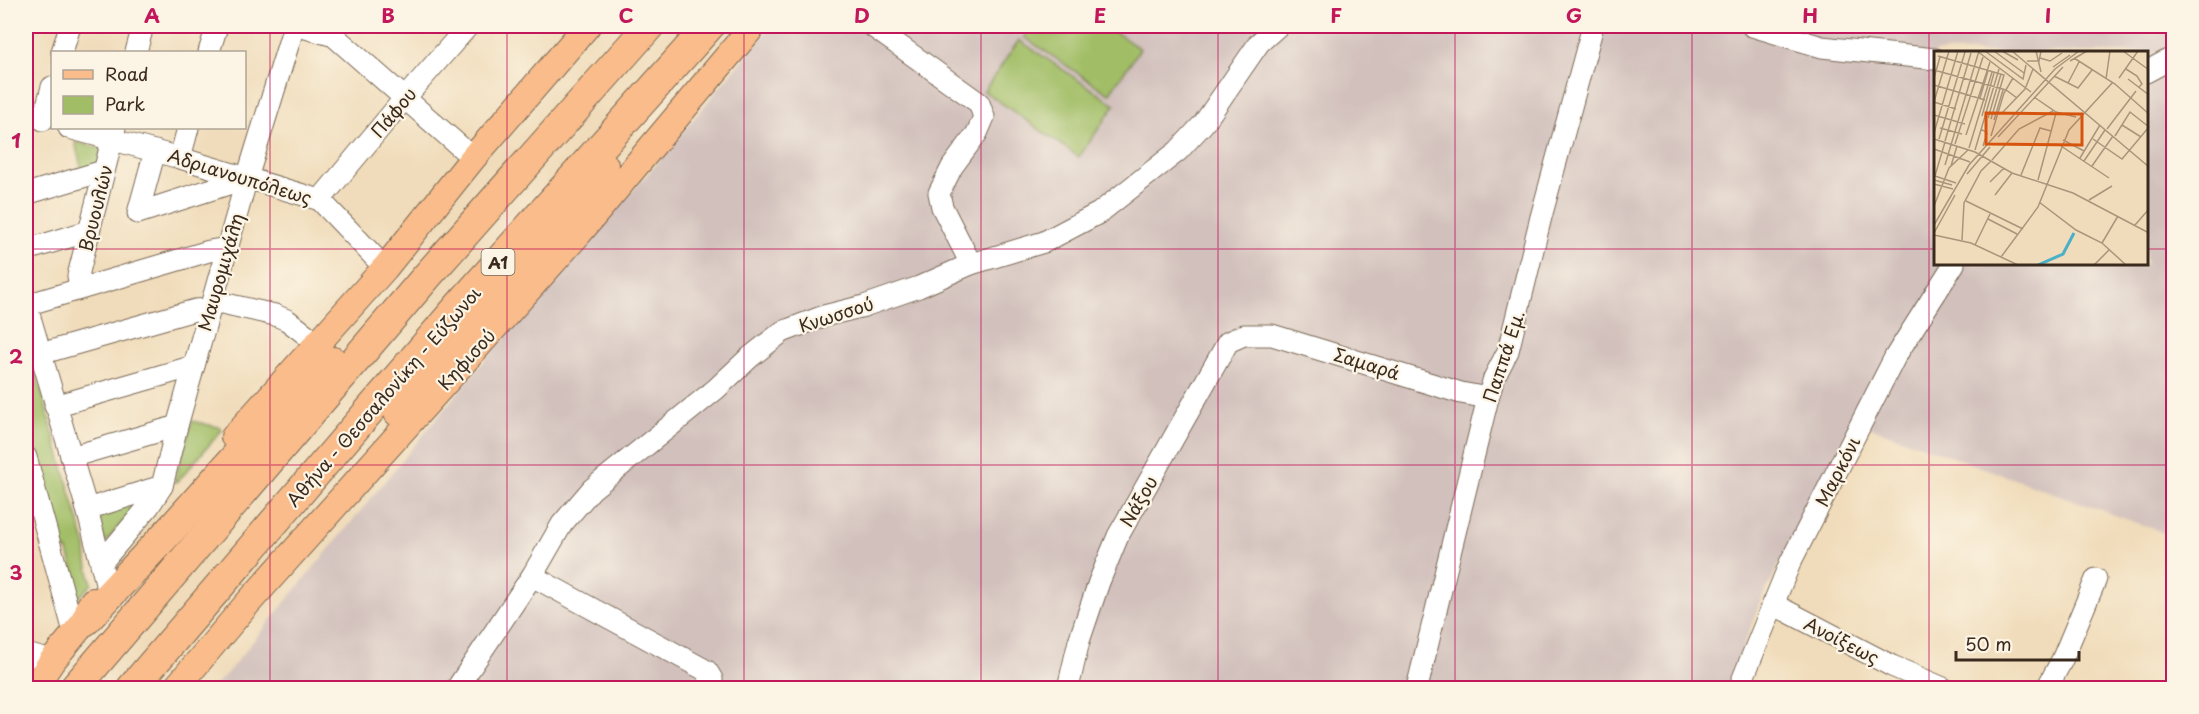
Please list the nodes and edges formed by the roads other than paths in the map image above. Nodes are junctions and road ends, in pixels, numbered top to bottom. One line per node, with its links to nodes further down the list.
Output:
1 (70, 26): 17 (street)
2 (143, 26): 18 (street)
3 (216, 26): 19 (street)
4 (294, 26): 33 (street, Μαυρομιχάλη)
5 (298, 26): 16 (street)
6 (468, 26): 24 (street, Πάφου)
7 (587, 26): 31 (main road)
8 (650, 26): 42 (highway, Α1)
9 (709, 26): 54 (highway, Αθήνα - Θεσσαλονίκη - Εύζωνοι / Α1)
10 (719, 26): 50 (main road)
11 (753, 26): 62 (main road, Κηφισού)
12 (872, 26): 39 (street)
13 (1278, 26): 39 (street, Κνωσσού)
14 (1593, 26): 51 (street, Παππά Εμ.)
15 (1752, 26): 21 (street)
16 (340, 31): 24 (street)
17 (62, 51)
18 (136, 51)
19 (209, 51)
20 (2174, 57): 22 (street)
21 (1934, 59)
22 (2148, 71)
23 (51, 90): 25 (street)
24 (404, 99): 31 (street); 35 (street, Πάφου)
25 (40, 119)
26 (76, 129): 28 (street, Αδριανουπόλεως)
27 (188, 129): 30 (street)
28 (114, 134): 29 (street, Αδριανουπόλεως); 32 (street, Βρυουλών)
29 (155, 151): 30 (street, Αδριανουπόλεως); 33 (street)
30 (180, 158): 33 (street, Αδριανουπόλεως)
31 (473, 158): 41 (main road)
32 (103, 171): 34 (street); 36 (street, Βρυουλών)
33 (247, 178): 35 (street, Αδριανουπόλεως); 37 (street, Μαυρομιχάλη)
34 (26, 194)
35 (320, 200): 41 (street, Αδριανουπόλεως)
36 (89, 231): 38 (street); 43 (street, Βρυουλών)
37 (227, 248): 43 (street); 45 (street, Μαυρομιχάλη)
38 (26, 250)
39 (971, 264): 60 (street, Κνωσσού)
40 (1953, 266): 63 (street, Μαρκόνι)
41 (386, 268): 47 (main road)
42 (428, 275): 64 (highway); 68 (highway, Α1)
43 (80, 288): 44 (street)
44 (26, 304): 48 (street)
45 (212, 305): 47 (street); 48 (street); 49 (street, Μαυρομιχάλη)
46 (1244, 334): 51 (street, Σαμαρά); 73 (street, Νάξου)
47 (317, 343): 59 (main road)
48 (40, 354): 52 (street)
49 (194, 366): 52 (street); 53 (street, Μαυρομιχάλη)
50 (424, 378): 54 (highway); 62 (main road)
51 (1488, 398): 74 (street, Παππά Εμ.)
52 (55, 406): 55 (street)
53 (177, 426): 55 (street); 57 (street, Μαυρομιχάλη)
54 (333, 454): 69 (highway, Αθήνα - Θεσσαλονίκη - Εύζωνοι / Α1)
55 (71, 457): 58 (street)
56 (26, 459): 64 (street)
57 (162, 486): 58 (street); 59 (street, Μαυρομιχάλη)
58 (87, 508): 59 (street)
59 (104, 572): 64 (main road)
60 (532, 576): 71 (street, Κνωσσού); 72 (street)
61 (2097, 579): 77 (street)
62 (247, 604): 70 (main road, Κηφισού)
63 (1773, 604): 75 (street, Μαρκόνι); 76 (street, Ανοίξεως)
64 (80, 626): 66 (main road)
65 (26, 654): 66 (street)
66 (52, 661): 67 (main road)
67 (34, 688)
68 (75, 688)
69 (132, 688)
70 (176, 688)
71 (457, 688)
72 (706, 688)
73 (1068, 688)
74 (1417, 688)
75 (1739, 688)
76 (1943, 688)
77 (2048, 688)

